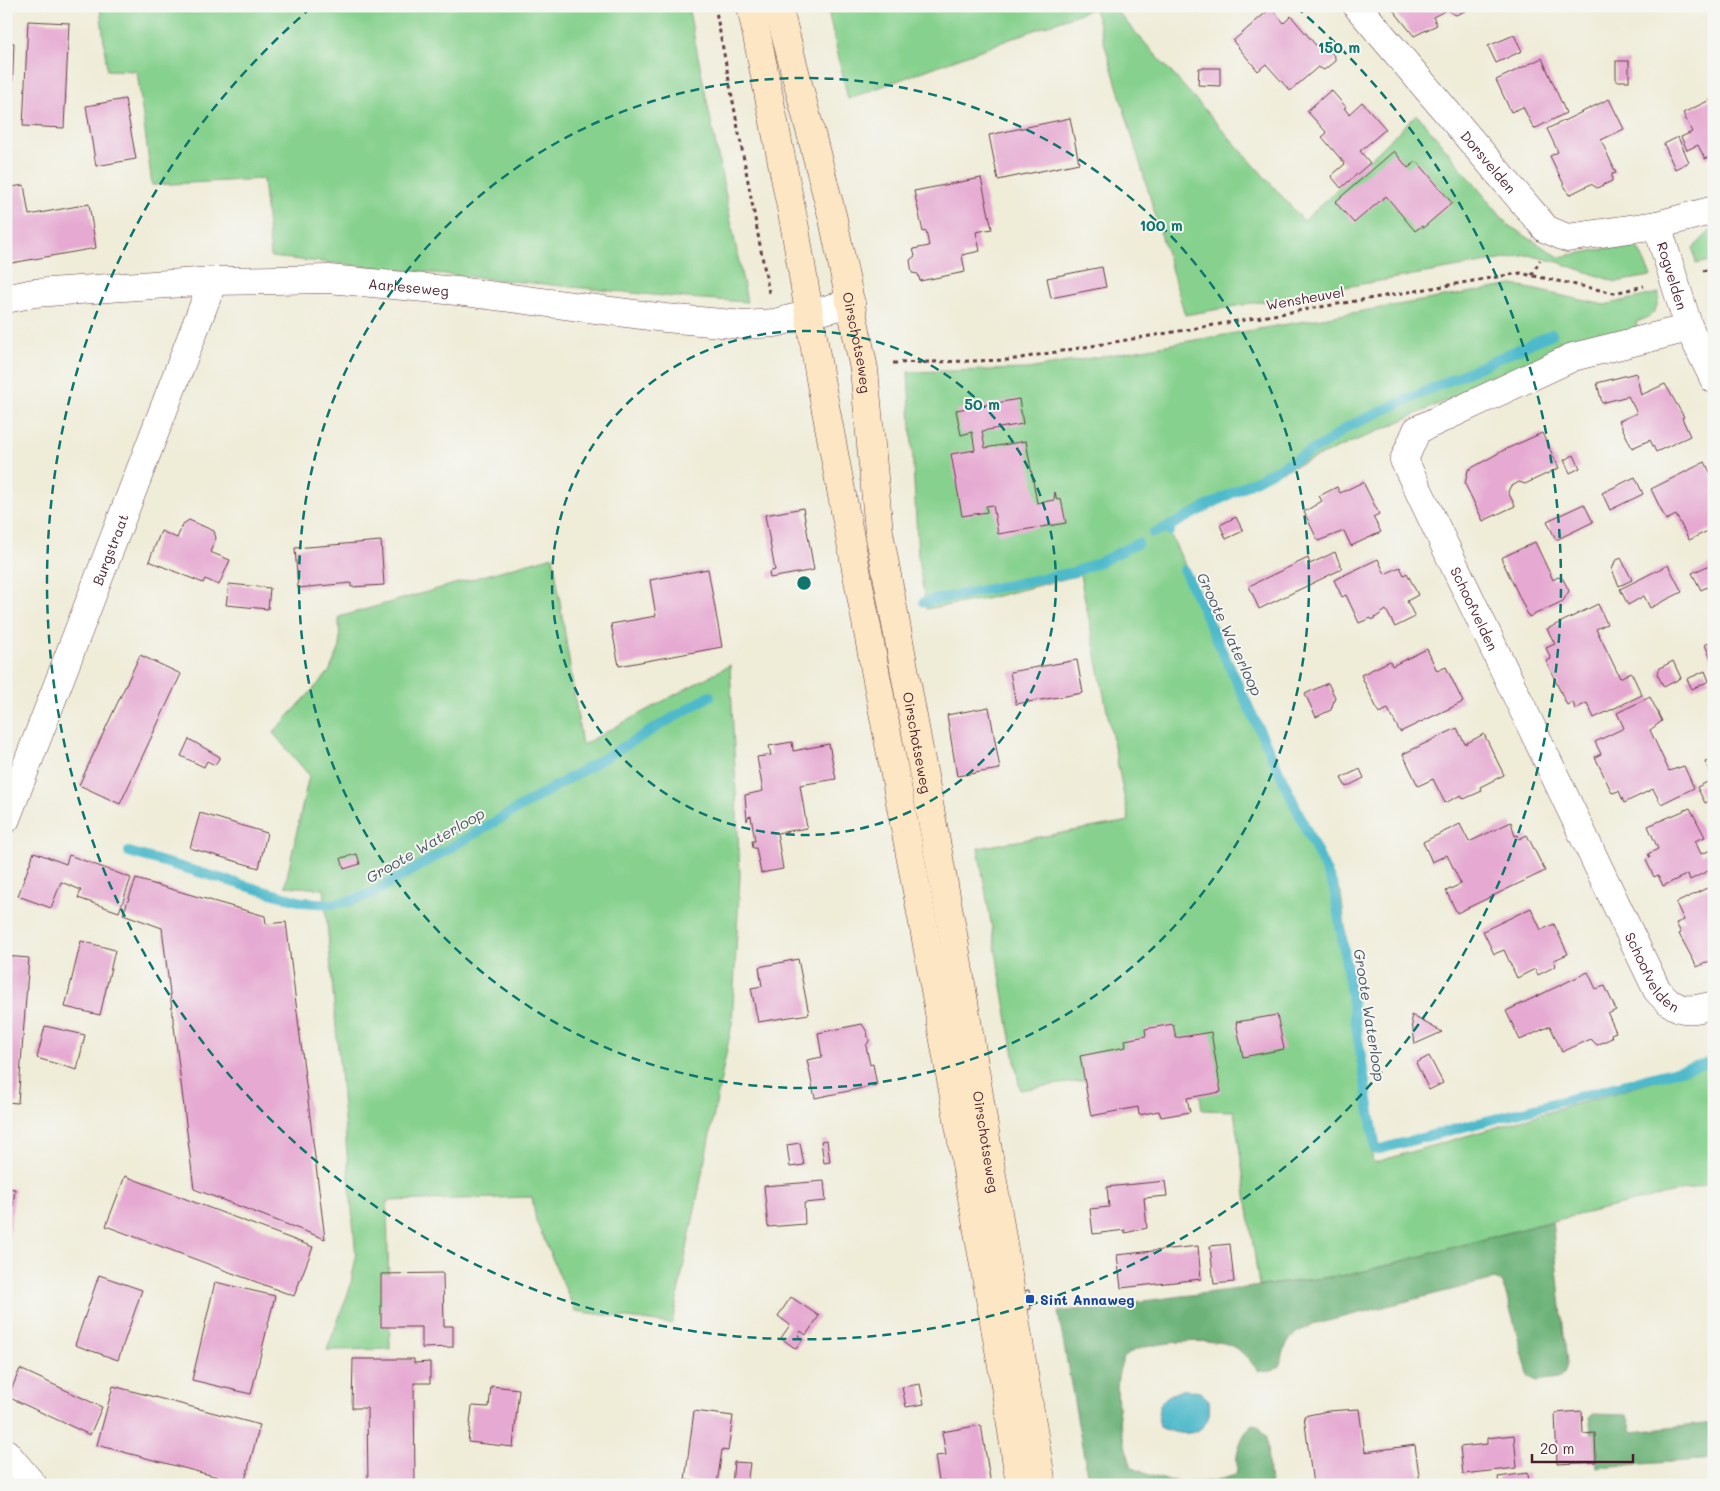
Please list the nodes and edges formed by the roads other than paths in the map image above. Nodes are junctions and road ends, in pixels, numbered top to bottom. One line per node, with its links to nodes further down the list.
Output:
1 (751, 6): 9 (main road, Oirschotseweg)
2 (778, 6): 8 (main road, Oirschotseweg)
3 (1356, 6): 5 (street, Dorsvelden)
4 (1714, 210): 5 (street, Rogvelden)
5 (1657, 225): 10 (street, Rogvelden)
6 (213, 281): 7 (street, Aarleseweg); 9 (street, Aarleseweg); 12 (street, Burgstraat)
7 (6, 298)
8 (851, 303): 9 (street, Aarleseweg); 17 (main road, Oirschotseweg)
9 (809, 314): 16 (main road, Oirschotseweg)
10 (1689, 328): 11 (street, Rogvelden); 13 (street, Schoofvelden)
11 (1714, 379)
12 (6, 819)
13 (1714, 1005)
14 (6, 1453): 15 (street)
15 (34, 1485)
16 (1020, 1485)
17 (1042, 1485)

